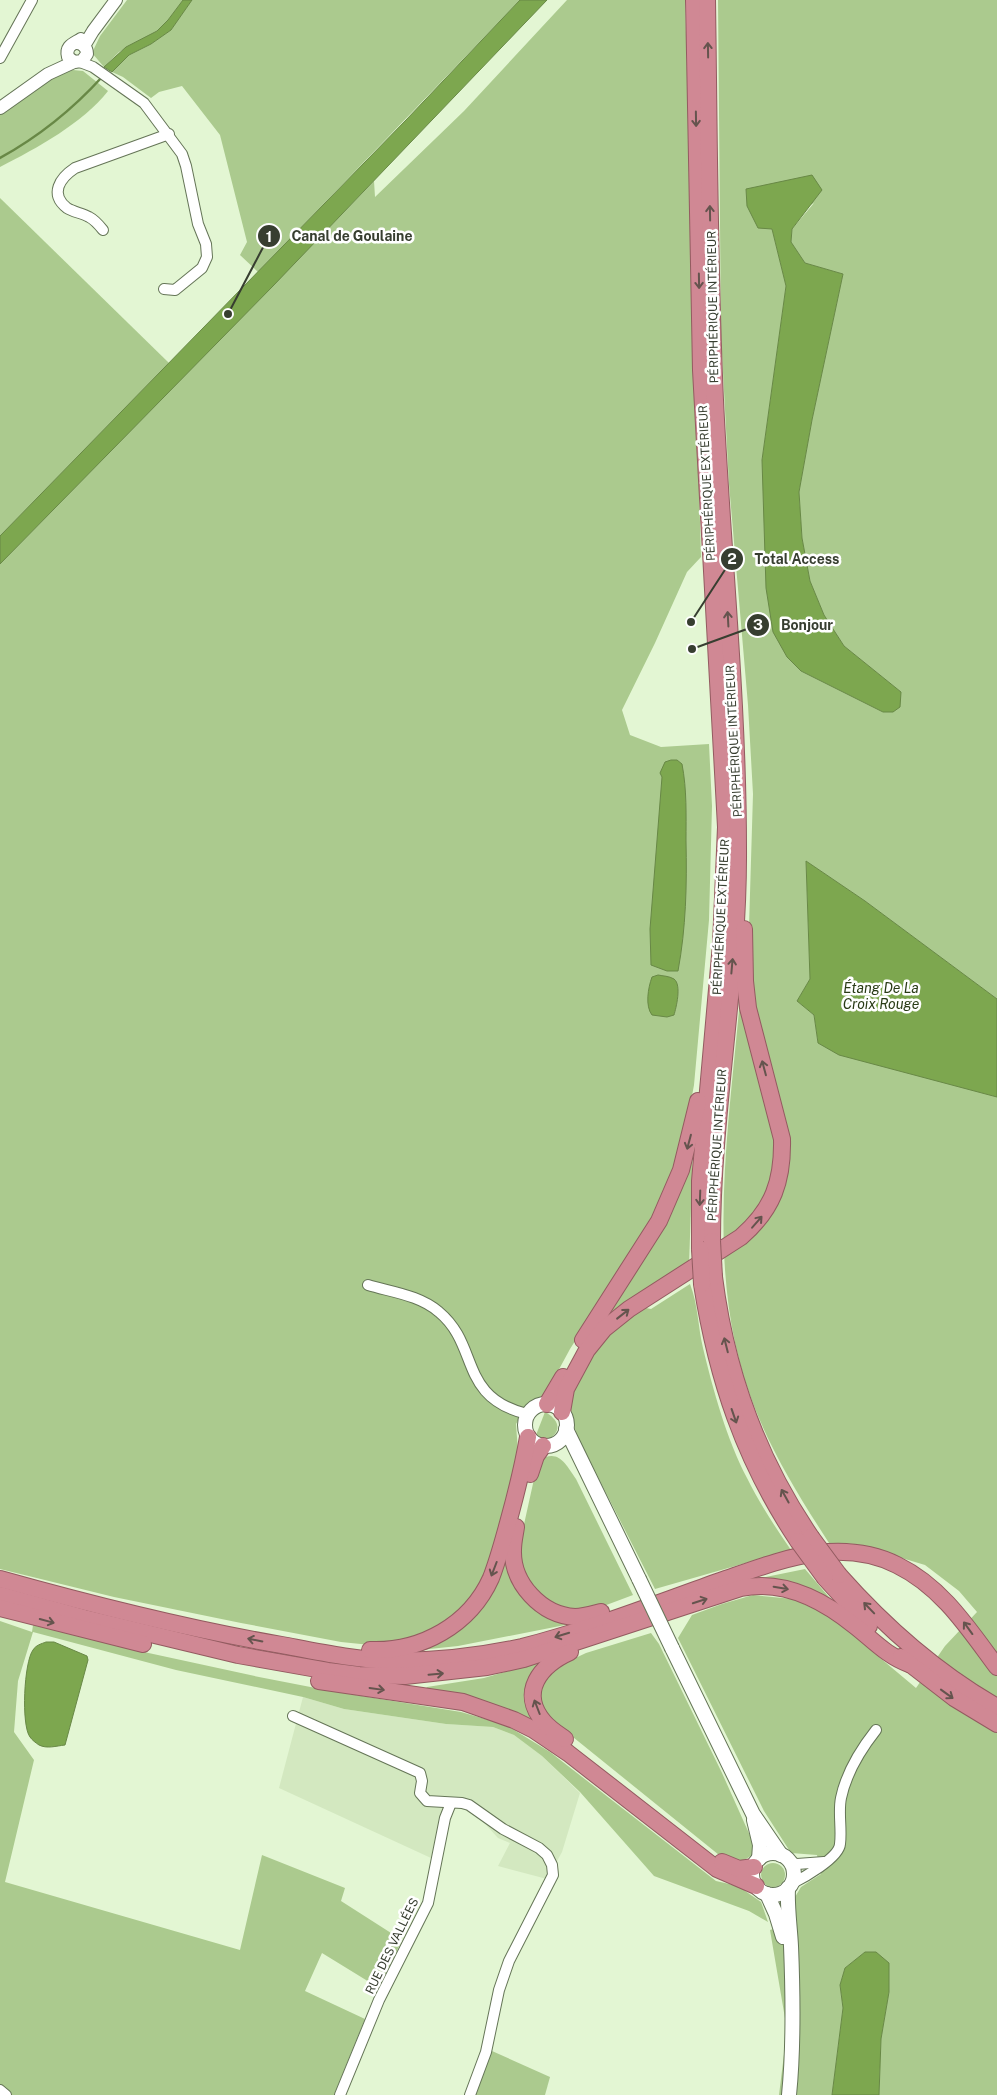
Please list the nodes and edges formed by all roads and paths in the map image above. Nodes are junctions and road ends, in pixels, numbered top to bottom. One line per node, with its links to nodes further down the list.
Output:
1 (32, 0): 6 (street)
2 (116, 0): 5 (street)
3 (694, 0): 12 (highway, PÉRIPHÉRIQUE EXTÉRIEUR, one-way to 12)
4 (707, 0): 11 (highway, PÉRIPHÉRIQUE INTÉRIEUR, one-way to 4)
5 (78, 53): 7 (street); 8 (street)
6 (0, 58)
7 (0, 108)
8 (168, 134): 9 (street); 10 (street)
9 (103, 230)
10 (164, 289)
11 (738, 878): 13 (highway, PÉRIPHÉRIQUE INTÉRIEUR, one-way to 11); 16 (highway, one-way to 11)
12 (714, 1027): 13 (highway, PÉRIPHÉRIQUE EXTÉRIEUR, one-way to 13); 15 (highway, one-way to 15)
13 (706, 1245): 27 (highway, PÉRIPHÉRIQUE INTÉRIEUR, bridge)
14 (368, 1285): 17 (street)
15 (547, 1404): 16 (main road); 17 (main road)
16 (562, 1412): 18 (main road)
17 (527, 1414): 19 (main road)
18 (566, 1430): 20 (main road); 21 (main road)
19 (528, 1437): 20 (main road); 28 (highway, one-way to 28)
20 (550, 1445): 21 (main road); 24 (highway)
21 (585, 1471): 35 (main road, bridge)
22 (0, 1579): 28 (highway, one-way to 22)
23 (0, 1595): 26 (highway, one-way to 26)
24 (674, 1597): 28 (highway, one-way to 28); 29 (highway, one-way to 24)
25 (0, 1608): 40 (highway, one-way to 40)
26 (668, 1612): 27 (highway, one-way to 27); 38 (highway, one-way to 26)
27 (894, 1647): 30 (highway); 32 (highway, one-way to 32)
28 (303, 1649)
29 (997, 1667)
30 (997, 1707)
31 (293, 1716): 34 (street)
32 (997, 1724)
33 (876, 1730): 37 (street)
34 (451, 1803): 44 (street, RUE DES VALLÉES); 45 (street)
35 (753, 1814): 36 (main road); 38 (main road)
36 (786, 1859): 37 (street); 38 (main road); 39 (main road)
37 (825, 1862): 39 (street)
38 (756, 1863): 40 (main road)
39 (789, 1886): 40 (main road); 41 (main road)
40 (761, 1890): 41 (main road)
41 (792, 1986): 46 (main road)
42 (0, 2090): 43 (street)
43 (6, 2095)
44 (340, 2095)
45 (470, 2095)
46 (789, 2095)

